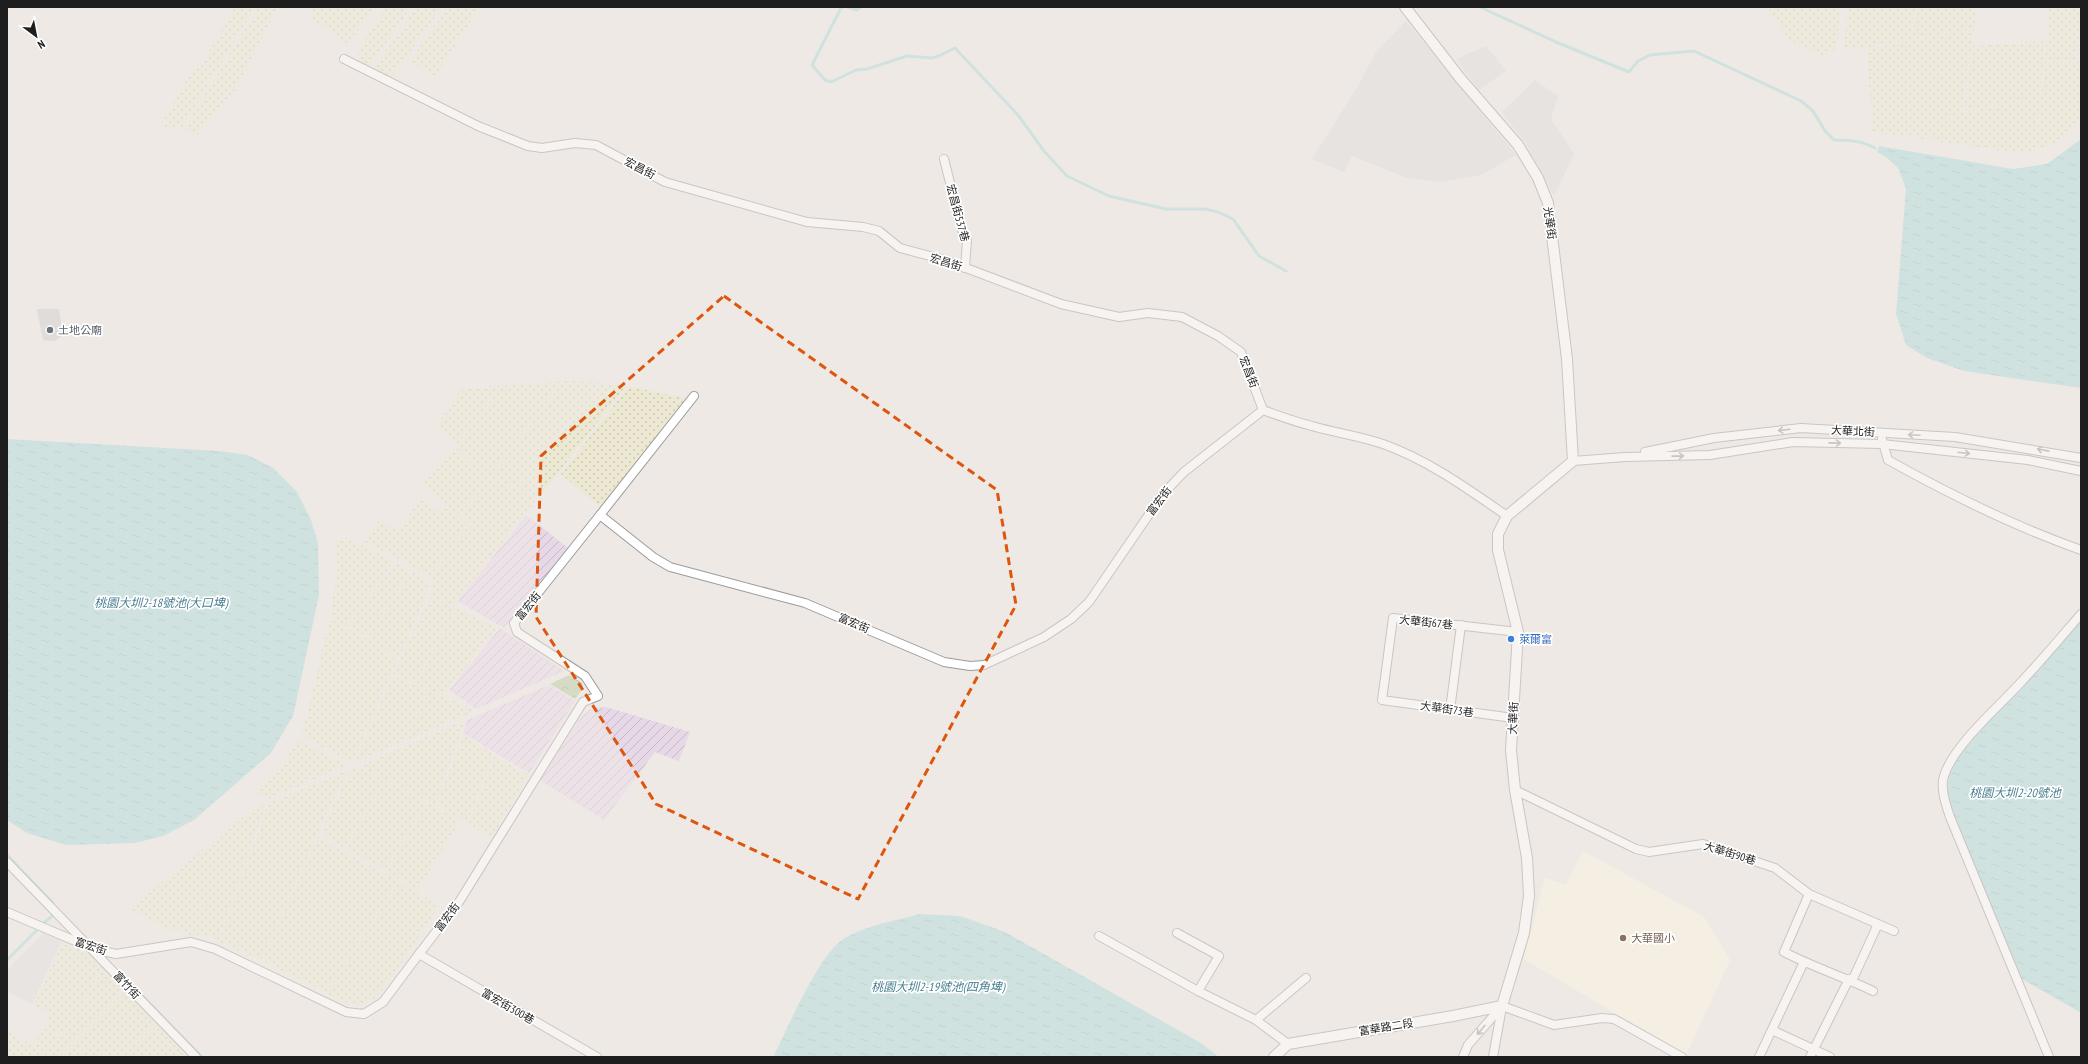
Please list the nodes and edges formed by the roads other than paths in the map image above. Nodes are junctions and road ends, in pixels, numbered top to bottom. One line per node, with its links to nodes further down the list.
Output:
1 (1405, 7): 11 (street, 光華街)
2 (344, 60): 4 (street, 宏昌街)
3 (944, 159): 4 (street, 宏昌街537巷)
4 (966, 268): 6 (street, 宏昌街)
5 (694, 396): 13 (street)
6 (1263, 410): 13 (street, 富宏街); 14 (street)
7 (1882, 433): 8 (street); 9 (street, 大華北街, one-way to 9); 10 (street, 大華北街, one-way to 7)
8 (1882, 444): 9 (street, 大華北街, one-way to 8); 12 (street, 大華北街, one-way to 12); 15 (street)
9 (1625, 457): 11 (street, 大華北街)
10 (2081, 458)
11 (1573, 461): 14 (street, 大華街)
12 (2081, 471)
13 (600, 515): 31 (street, 富宏街)
14 (1507, 516): 18 (street, 大華街)
15 (2081, 550)
16 (2081, 614): 50 (street)
17 (1461, 625): 18 (street, 大華街67巷); 19 (street, 大華街67巷); 20 (street)
18 (1518, 632): 21 (street, 大華街)
19 (1382, 700): 20 (street, 大華街73巷)
20 (1450, 710): 21 (street, 大華街73巷)
21 (1513, 718): 22 (street, 大華街)
22 (1515, 790): 24 (street, 大華街90巷); 37 (street, 大華街)
23 (7, 862): 30 (street, 富竹街)
24 (1809, 894): 26 (street, 大華街90巷); 32 (street)
25 (7, 912): 30 (street, 富宏街)
26 (1878, 924): 27 (street, 大華街90巷); 34 (street)
27 (1894, 931)
28 (1178, 933): 35 (street)
29 (1099, 936): 35 (street)
30 (94, 950): 31 (street, 富宏街); 42 (street, 富竹街)
31 (419, 954): 43 (street, 富宏街300巷)
32 (1804, 962): 34 (street); 39 (street)
33 (1306, 978): 38 (street)
34 (1851, 980): 36 (street); 41 (street)
35 (1198, 991): 38 (street)
36 (1873, 991)
37 (1502, 1006): 40 (street, 富華路二段); 45 (street, 大華街, one-way to 45); 46 (street, 大華街); 47 (street)
38 (1256, 1020): 40 (street)
39 (1772, 1030): 41 (street); 48 (street)
40 (1288, 1044): 44 (street)
41 (1812, 1054): 49 (street)
42 (196, 1057)
43 (597, 1057)
44 (1274, 1057)
45 (1463, 1057)
46 (1493, 1057)
47 (1682, 1057)
48 (1759, 1057)
49 (1830, 1057)
50 (2049, 1057)

